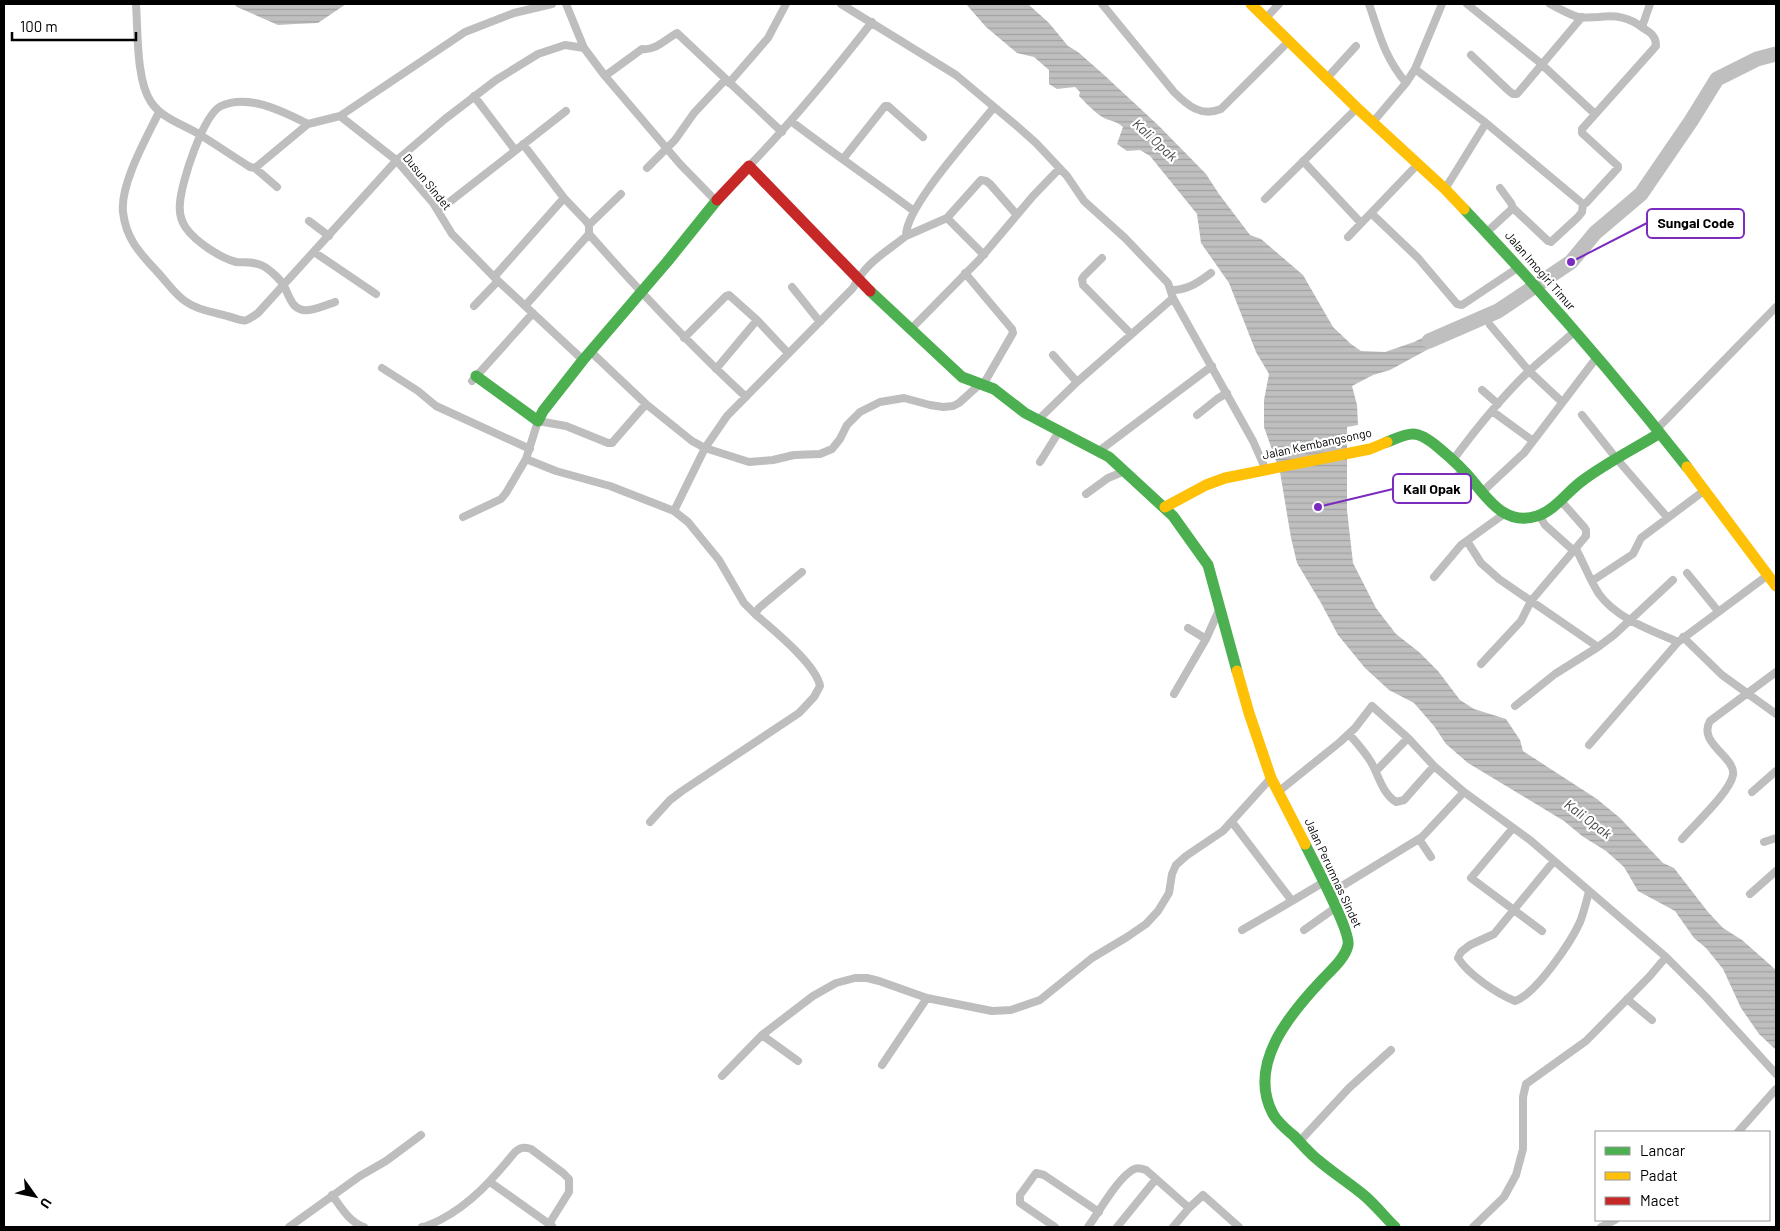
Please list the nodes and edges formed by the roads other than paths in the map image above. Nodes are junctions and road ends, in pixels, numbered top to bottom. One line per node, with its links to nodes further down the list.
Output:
1 (136, 4): 32 (street)
2 (552, 4): 34 (street)
3 (566, 4): 20 (street)
4 (786, 4): 26 (street)
5 (841, 4): 16 (street)
6 (1102, 4): 18 (street)
7 (1251, 4): 15 (street, Jalan Imogiri Timur)
8 (1279, 4): 15 (street)
9 (1370, 4): 27 (street)
10 (1467, 4): 22 (street)
11 (1550, 4): 14 (street)
12 (1650, 4): 17 (street)
13 (1439, 5): 23 (street)
14 (1582, 17): 17 (street); 22 (street)
15 (1266, 18): 18 (street, Jalan Imogiri Timur)
16 (872, 22): 29 (street); 35 (street)
17 (1642, 26): 33 (street)
18 (1289, 41): 25 (street, Jalan Imogiri Timur)
19 (1356, 46): 25 (street)
20 (584, 48): 24 (street); 28 (street)
21 (1471, 55): 22 (street)
22 (1542, 65): 33 (street)
23 (1415, 68): 27 (street); 37 (street)
24 (605, 76): 26 (street); 43 (street)
25 (1327, 78): 30 (street, Jalan Imogiri Timur)
26 (727, 81): 39 (street); 43 (street)
27 (1406, 83): 36 (street)
28 (474, 96): 44 (street); 46 (street)
29 (994, 107): 52 (street); 62 (street)
30 (1357, 108): 36 (street, Jalan Imogiri Timur); 47 (street)
31 (566, 111): 42 (street)
32 (159, 112): 40 (street); 83 (street)
33 (1595, 114): 60 (street)
34 (340, 116): 38 (street); 46 (street, Dusun Sindet)
35 (791, 121): 39 (street); 45 (street)
36 (1373, 122): 48 (street, Jalan Imogiri Timur)
37 (1486, 123): 55 (street); 60 (street)
38 (308, 124): 40 (street); 50 (street)
39 (782, 132): 49 (street)
40 (200, 135): 50 (street); 83 (street)
41 (923, 137): 45 (street)
42 (523, 144): 44 (street); 57 (street)
43 (667, 148): 51 (street); 59 (street)
44 (515, 150): 63 (street)
45 (843, 159): 62 (street)
46 (396, 161): 63 (street, Dusun Sindet); 72 (street)
47 (1303, 161): 58 (street); 68 (street)
48 (1418, 164): 55 (street, Jalan Imogiri Timur); 64 (street)
49 (749, 166): 59 (street); 82 (street, Jalan Perumnas Sindet)
50 (256, 168): 53 (street)
51 (647, 168)
52 (1059, 169): 65 (street); 87 (street)
53 (277, 187)
54 (1500, 188): 61 (street)
55 (1445, 189): 70 (street, Jalan Imogiri Timur)
56 (621, 194): 69 (street)
57 (564, 198): 69 (street); 81 (street)
58 (1266, 199)
59 (716, 201): 85 (street)
60 (1583, 204): 61 (street)
61 (1513, 208): 70 (street)
62 (914, 210): 73 (street)
63 (438, 211): 81 (street, Dusun Sindet)
64 (1371, 213): 68 (street); 78 (street)
65 (1017, 215): 66 (street); 76 (street)
66 (947, 218): 73 (street); 76 (street)
67 (309, 221): 72 (street)
68 (1361, 223): 74 (street)
69 (589, 225): 71 (street)
70 (1487, 232): 78 (street, Jalan Imogiri Timur)
71 (589, 234): 85 (street); 90 (street)
72 (329, 236): 75 (street)
73 (906, 236): 82 (street)
74 (1348, 237)
75 (314, 252): 83 (street); 86 (street)
76 (984, 255): 79 (street)
77 (1102, 258): 98 (street)
78 (1519, 267): 97 (street, Jalan Imogiri Timur)
79 (966, 273): 96 (street); 110 (street, Dusun Sindet)
80 (1212, 273): 87 (street)
81 (496, 279): 89 (street); 90 (street, Dusun Sindet)
82 (857, 280): 94 (street); 96 (street, Jalan Perumnas Sindet)
83 (284, 285): 88 (street)
84 (792, 287): 94 (street)
85 (640, 292): 99 (street); 101 (street)
86 (376, 294)
87 (1172, 294): 98 (street); 104 (street)
88 (335, 302)
89 (474, 306)
90 (525, 306): 92 (street, Dusun Sindet)
91 (1776, 307): 123 (street)
92 (533, 313): 101 (street, Dusun Sindet); 108 (street)
93 (757, 320): 99 (street); 100 (street); 106 (street)
94 (820, 322): 100 (street)
95 (1490, 325): 107 (street)
96 (910, 330): 110 (street, Jalan Perumnas Sindet)
97 (1575, 331): 103 (street, Jalan Imogiri Timur); 107 (street)
98 (1131, 334): 109 (street)
99 (684, 338): 106 (street)
100 (788, 353): 113 (street)
101 (586, 355): 115 (street, Dusun Sindet); 121 (street)
102 (1053, 355): 109 (street)
103 (1597, 357): 114 (street); 123 (street, Jalan Imogiri Timur)
104 (1212, 366): 112 (street); 127 (street)
105 (382, 368): 126 (street)
106 (716, 368): 113 (street)
107 (1529, 371): 114 (street); 116 (street)
108 (474, 379): 121 (street)
109 (1077, 382): 120 (street)
110 (981, 384): 120 (street, Jalan Perumnas Sindet); 125 (street, Dusun Sindet)
111 (1482, 390): 116 (street)
112 (1227, 394): 118 (street); 132 (street)
113 (746, 397): 125 (street)
114 (1562, 402): 124 (street)
115 (646, 404): 121 (street); 125 (street, Dusun Sindet)
116 (1498, 404): 117 (street)
117 (1492, 411): 124 (street); 130 (street)
118 (1198, 415)
119 (1582, 415): 128 (street)
120 (1039, 419): 122 (street, Jalan Perumnas Sindet)
121 (538, 421): 126 (street)
122 (1060, 430): 127 (street, Jalan Perumnas Sindet); 131 (street)
123 (1658, 431): 128 (street); 135 (street, Jalan Imogiri Timur)
124 (1533, 441): 136 (street)
125 (704, 448): 141 (street)
126 (530, 449): 129 (street)
127 (1099, 451): 133 (street, Jalan Perumnas Sindet)
128 (1616, 458): 139 (street); 145 (street)
129 (526, 459): 141 (street); 144 (street)
130 (1453, 460): 132 (street, Jalan Kembangsongo); 134 (street, Jalan Kembangsongo)
131 (1040, 462)
132 (1266, 468): 140 (street, Jalan Kembangsongo)
133 (1125, 471): 137 (street); 140 (street, Jalan Perumnas Sindet)
134 (1463, 471): 136 (street, Jalan Kembangsongo); 138 (street)
135 (1705, 490): 145 (street); 150 (street, Jalan Imogiri Timur)
136 (1481, 493): 142 (street, Jalan Kembangsongo)
137 (1086, 494)
138 (1436, 496)
139 (1561, 501): 143 (street); 147 (street)
140 (1165, 507): 156 (street, Jalan Perumnas Sindet)
141 (674, 511): 158 (street)
142 (1504, 514): 143 (street); 146 (street)
143 (1539, 515): 147 (street)
144 (463, 517)
145 (1667, 518): 153 (street)
146 (1467, 541): 151 (street); 155 (street)
147 (1575, 550): 153 (street); 155 (street)
148 (802, 572): 158 (street)
149 (1686, 574): 157 (street)
150 (1768, 575): 154 (street, Jalan Imogiri Timur); 157 (street)
151 (1434, 577)
152 (1673, 580): 159 (street)
153 (1592, 581): 159 (street)
154 (1776, 586)
155 (1531, 602): 163 (street); 164 (street)
156 (1220, 608): 161 (street); 176 (street, Jalan Perumnas Sindet)
157 (1718, 611): 162 (street)
158 (755, 614): 180 (street)
159 (1630, 620): 162 (street); 163 (street)
160 (1188, 628): 161 (street)
161 (1206, 639): 167 (street)
162 (1681, 639): 166 (street); 172 (street)
163 (1598, 647): 168 (street)
164 (1481, 664)
165 (1776, 672): 166 (street)
166 (1748, 693): 169 (street); 185 (street)
167 (1174, 694)
168 (1515, 706)
169 (1776, 714)
170 (1349, 734): 171 (street); 174 (street); 177 (street)
171 (1408, 738): 173 (street); 174 (street)
172 (1589, 745)
173 (1434, 766): 174 (street); 178 (street)
174 (1376, 771)
175 (1776, 771): 179 (street)
176 (1271, 778): 177 (street, Jalan Perumnas Sindet); 181 (street)
177 (1278, 792): 190 (street, Jalan Perumnas Sindet)
178 (1464, 792): 182 (street); 184 (street)
179 (1752, 792)
180 (650, 822)
181 (1232, 822): 194 (street); 201 (street)
182 (1513, 828): 188 (street); 196 (street)
183 (1776, 838): 186 (street)
184 (1419, 839): 187 (street); 192 (street)
185 (1682, 839)
186 (1764, 842)
187 (1431, 857)
188 (1554, 861): 191 (street); 196 (street)
189 (1776, 871): 193 (street)
190 (1324, 882): 192 (street, Jalan Perumnas Sindet); 194 (street)
191 (1589, 892): 196 (street); 200 (street)
192 (1329, 894): 195 (street, Jalan Perumnas Sindet)
193 (1750, 894)
194 (1292, 901): 197 (street)
195 (1336, 908): 198 (street); 213 (street, Jalan Perumnas Sindet)
196 (1514, 910): 199 (street)
197 (1242, 930)
198 (1304, 930)
199 (1542, 931)
200 (1666, 957): 202 (street); 208 (street)
201 (927, 998): 204 (street); 207 (street)
202 (1627, 999): 203 (street); 230 (street)
203 (1652, 1020)
204 (762, 1035): 206 (street); 209 (street)
205 (1391, 1050): 213 (street)
206 (798, 1061)
207 (882, 1065)
208 (1776, 1074)
209 (722, 1076)
210 (1776, 1089): 211 (street)
211 (1739, 1131)
212 (421, 1135): 216 (street)
213 (1299, 1142): 229 (street, Jalan Perumnas Sindet)
214 (1156, 1179): 217 (street); 218 (street); 227 (street)
215 (490, 1182): 220 (street); 220 (street); 224 (street)
216 (332, 1195): 222 (street); 223 (street)
217 (1190, 1208): 221 (street); 228 (street)
218 (1099, 1212): 225 (street); 226 (street)
219 (1613, 1221): 231 (street)
220 (552, 1226)
221 (1178, 1226)
222 (289, 1227)
223 (364, 1227)
224 (422, 1227)
225 (1055, 1227)
226 (1088, 1227)
227 (1118, 1227)
228 (1239, 1227)
229 (1395, 1227)
230 (1473, 1227)
231 (1601, 1227)

